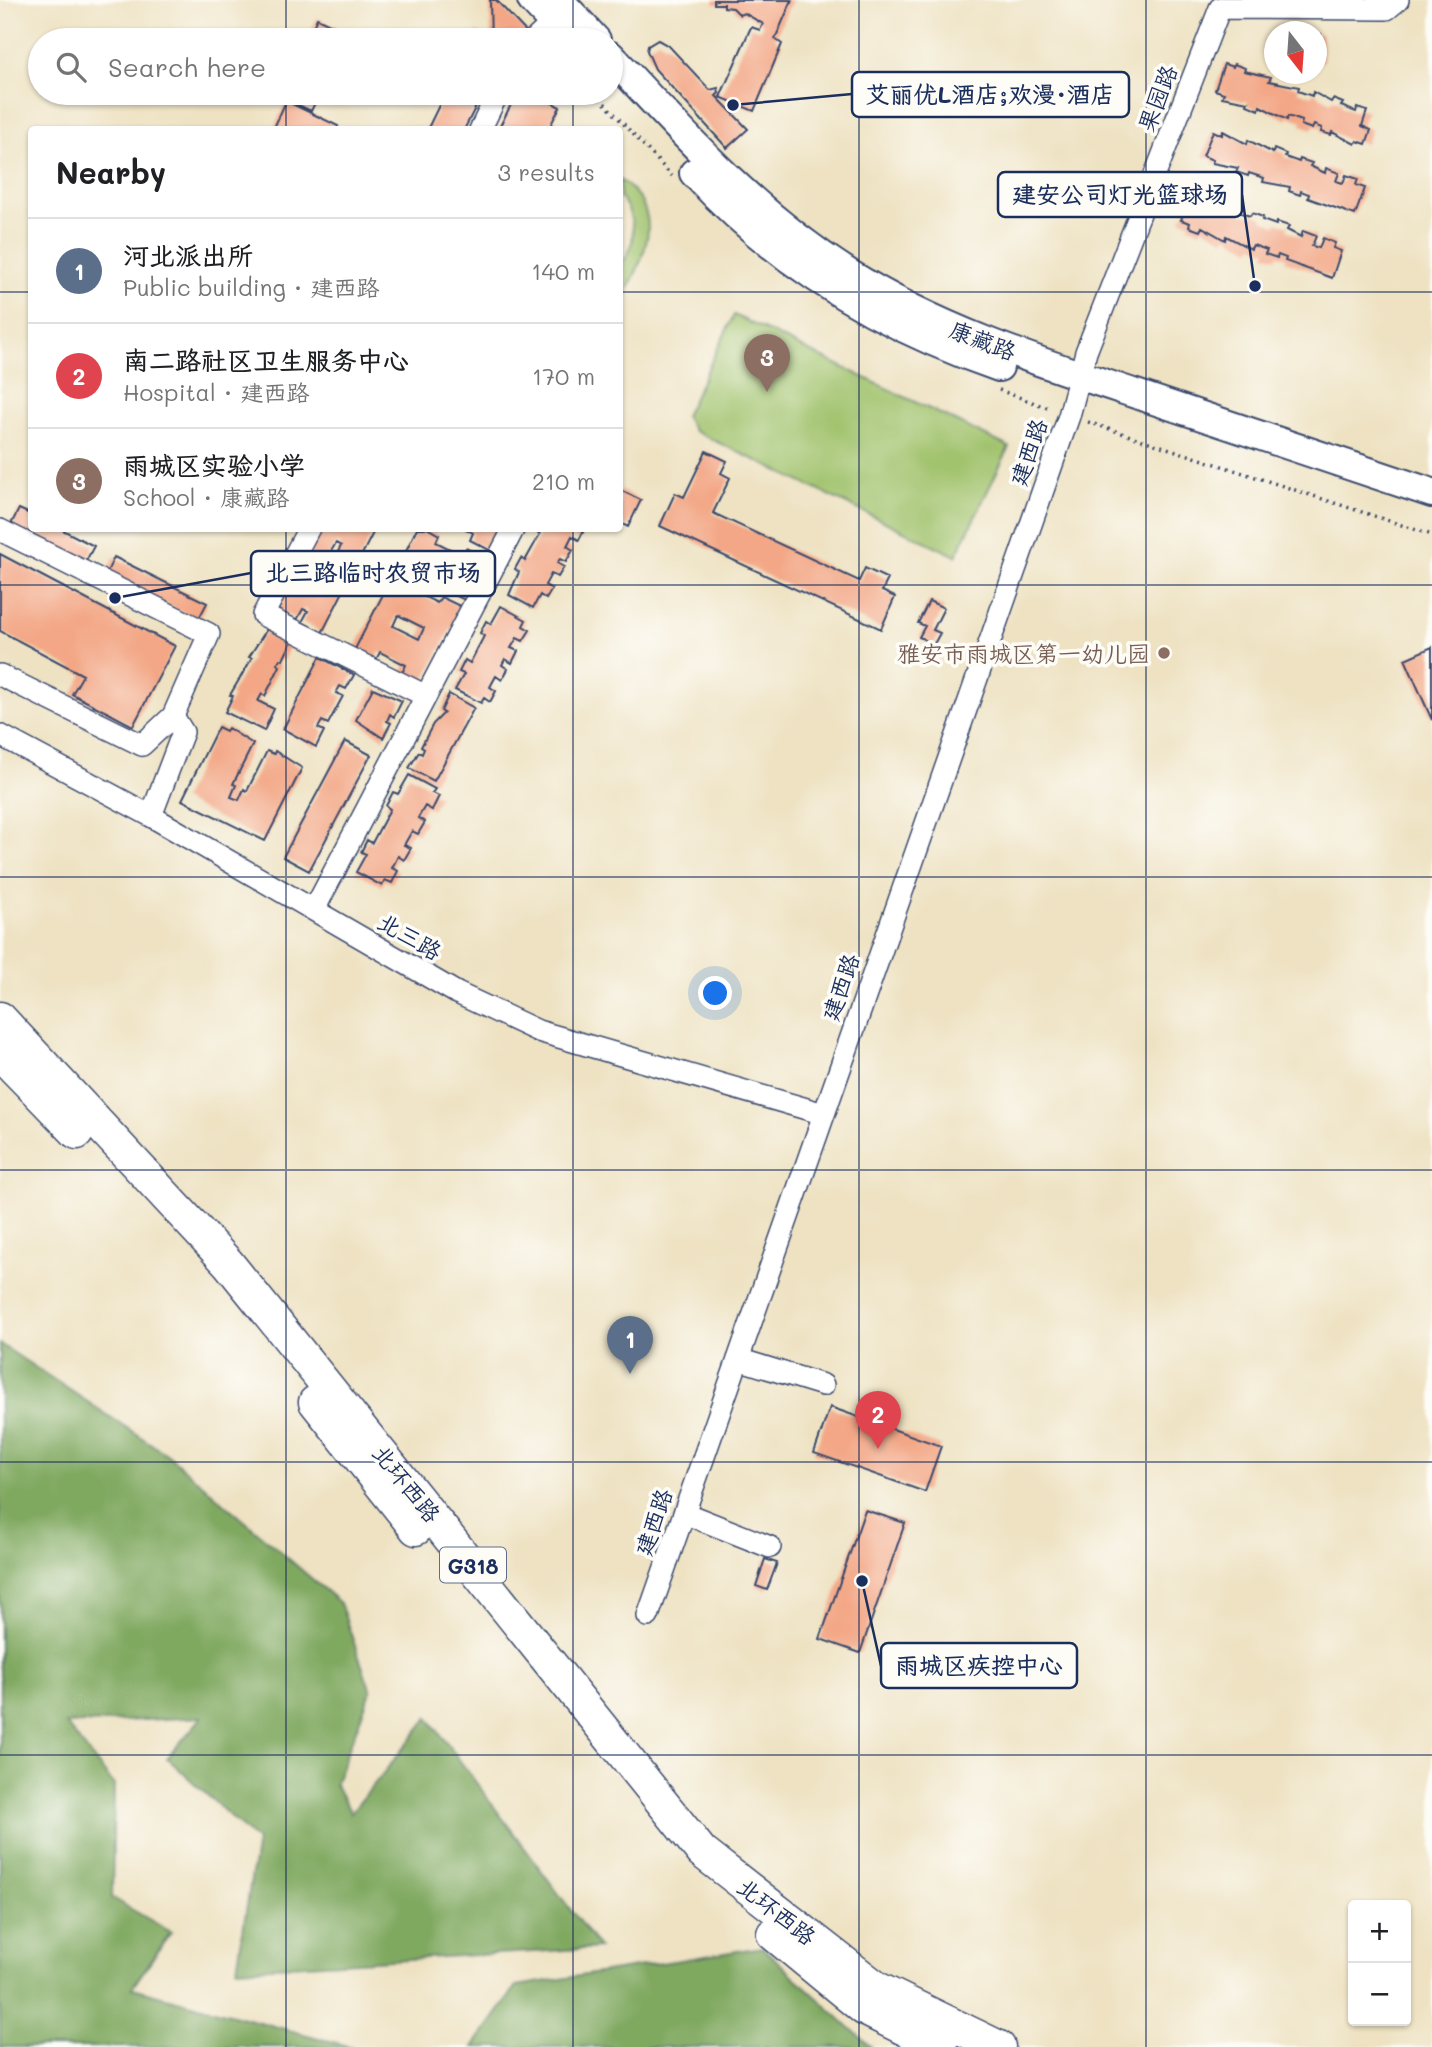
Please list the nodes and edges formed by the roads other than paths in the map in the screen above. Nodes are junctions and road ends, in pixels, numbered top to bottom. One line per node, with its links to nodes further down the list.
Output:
1 (532, 0): 4 (main road)
2 (1398, 0): 3 (street, 果园路)
3 (1218, 4): 10 (street, 果园路)
4 (558, 18): 5 (main road)
5 (575, 28)
6 (623, 69): 10 (main road, 康藏路)
7 (623, 97): 10 (main road, 康藏路)
8 (492, 105): 9 (street)
9 (482, 126)
10 (1078, 384): 11 (main road, 康藏路); 12 (main road, 康藏路); 24 (street, 建西路)
11 (1432, 493)
12 (1432, 513)
13 (0, 530): 18 (street)
14 (307, 532): 17 (street)
15 (512, 532): 17 (street)
16 (0, 675): 18 (street)
17 (426, 696): 21 (street)
18 (173, 716): 20 (street)
19 (0, 735): 20 (street, 北三路)
20 (151, 816): 21 (street, 北三路)
21 (314, 910): 24 (street, 北三路)
22 (0, 1018): 31 (highway, 北环西路 / G318)
23 (0, 1054): 30 (highway, 北环西路 / G318)
24 (824, 1114): 25 (street, 建西路)
25 (738, 1359): 26 (street); 27 (street, 建西路)
26 (823, 1385)
27 (684, 1513): 28 (street); 29 (street, 建西路)
28 (769, 1547)
29 (648, 1616)
30 (941, 2047)
31 (999, 2047)

